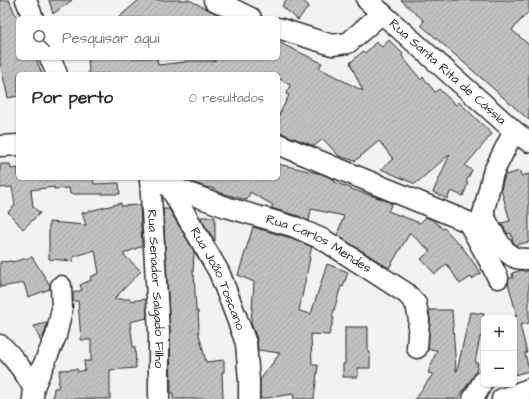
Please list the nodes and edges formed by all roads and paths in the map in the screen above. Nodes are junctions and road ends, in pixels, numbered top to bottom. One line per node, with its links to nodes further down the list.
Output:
1 (26, 0): 4 (street)
2 (214, 0): 5 (street)
3 (375, 6): 6 (street); 9 (street, Rua Santa Rita de Cássia)
4 (32, 16)
5 (247, 16)
6 (280, 29)
7 (51, 60): 8 (street)
8 (55, 72)
9 (521, 136): 16 (street)
10 (16, 145): 12 (street)
11 (280, 145): 16 (street)
12 (0, 146)
13 (150, 180): 25 (street, Rua Senador Salgado Filho)
14 (153, 180): 15 (street)
15 (170, 186): 21 (street, Rua Carlos Mendes); 26 (street, Rua João Toscano)
16 (475, 218): 17 (street); 18 (street)
17 (529, 259)
18 (498, 278)
19 (61, 286): 24 (street)
20 (0, 344): 24 (street)
21 (417, 348)
22 (481, 385): 27 (street)
23 (529, 389): 28 (street)
24 (33, 394)
25 (159, 399)
26 (249, 399)
27 (473, 399)
28 (502, 399)

